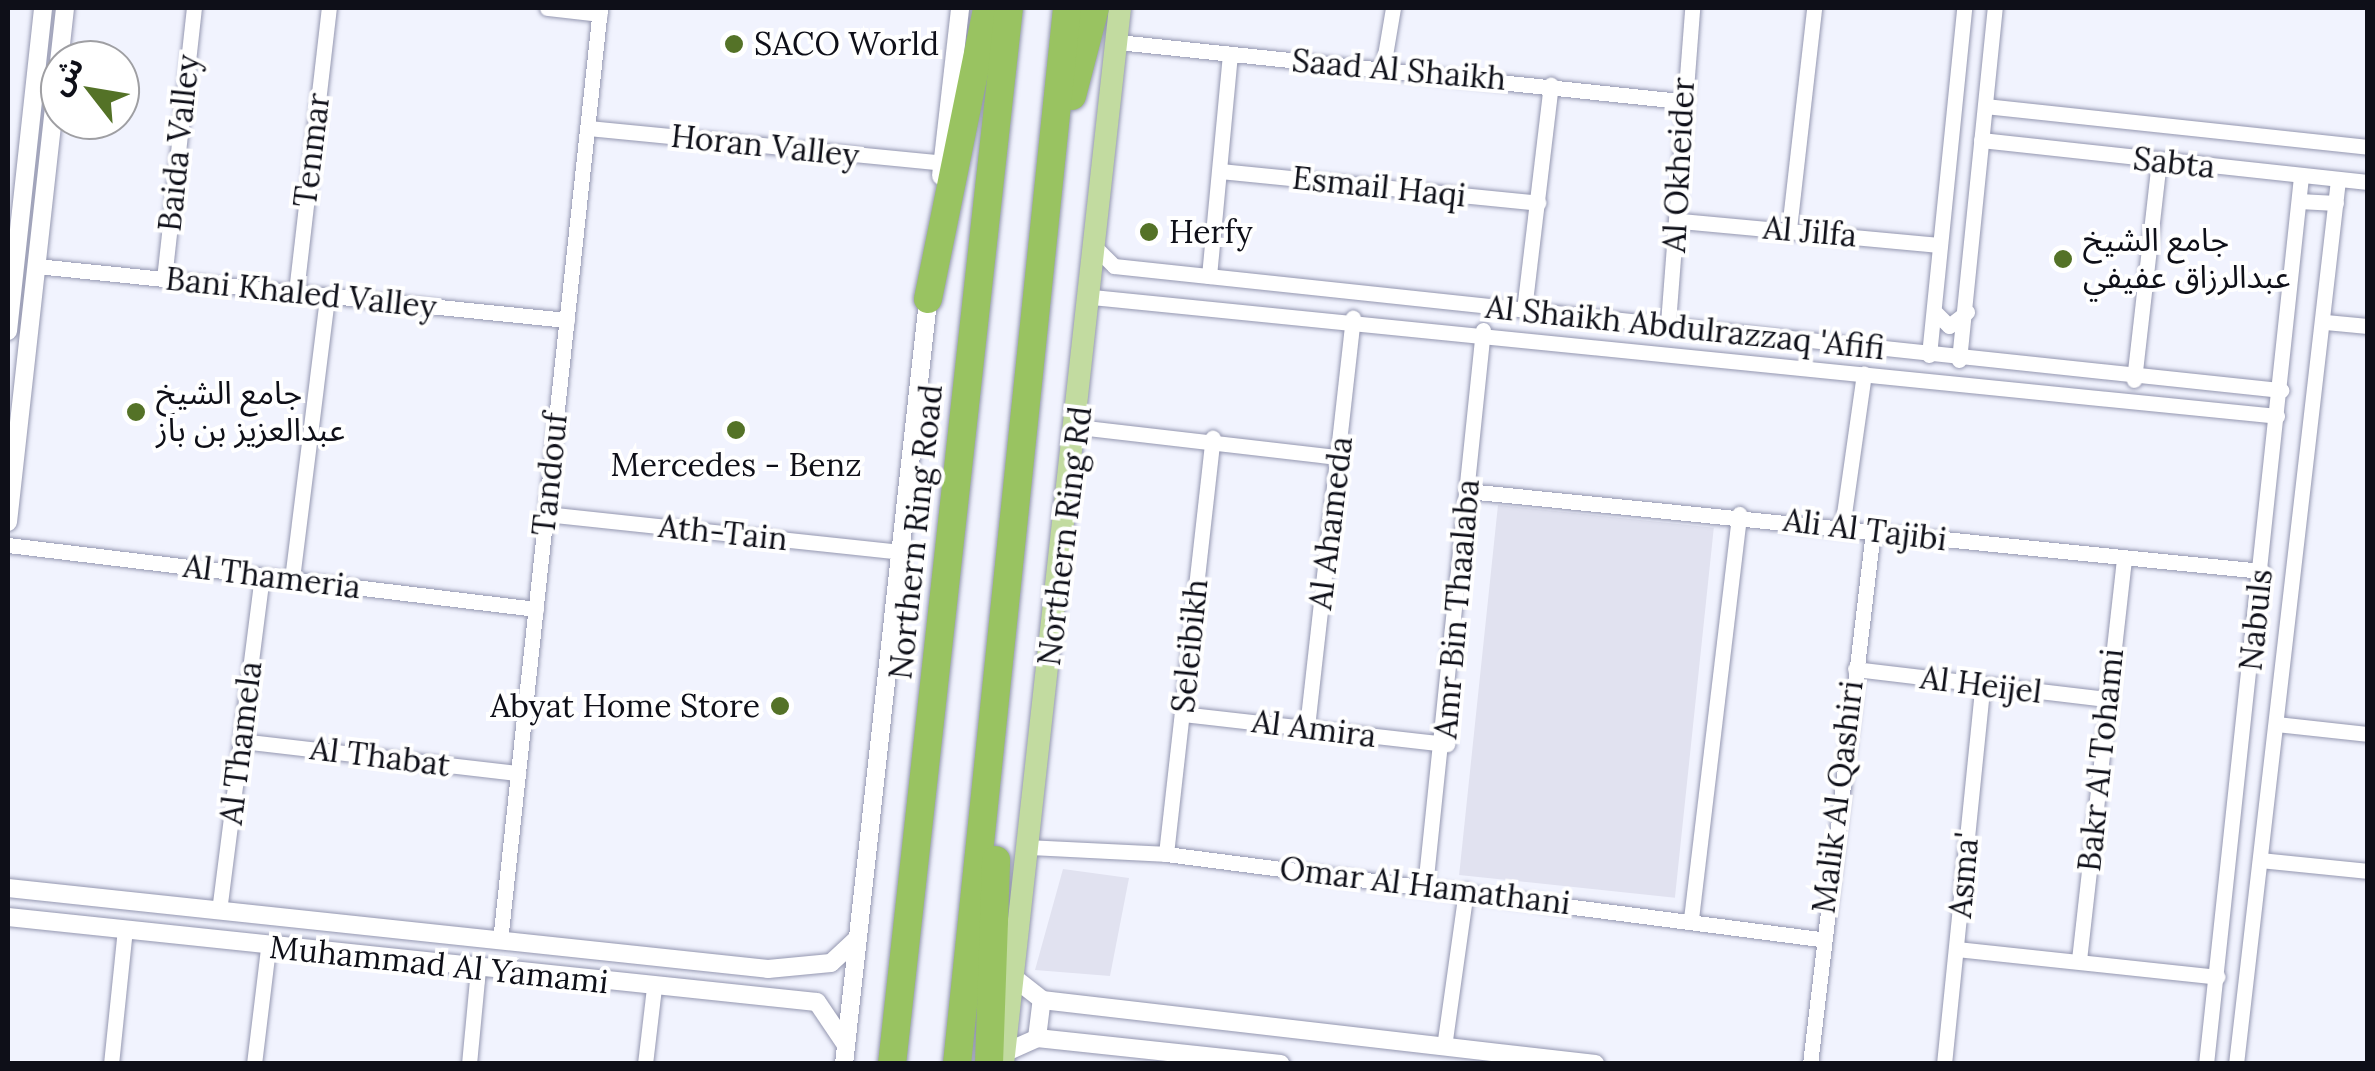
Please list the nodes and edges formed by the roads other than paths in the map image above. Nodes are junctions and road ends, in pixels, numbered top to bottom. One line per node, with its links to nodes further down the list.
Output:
1 (43, 8): 27 (street)
2 (65, 8): 18 (street)
3 (194, 8): 51 (street, Baida Valley)
4 (329, 8): 52 (street, Tenmar)
5 (547, 8): 15 (street)
6 (960, 8): 35 (street)
7 (986, 8): 55 (highway)
8 (1009, 8): 136 (highway, Northern Ring Road)
9 (1067, 8): 33 (highway)
10 (1095, 8): 33 (highway)
11 (1120, 8): 20 (main road, Northern Ring Rd)
12 (1394, 8): 23 (street)
13 (1692, 8): 25 (street, Al Okheider)
14 (1814, 8): 45 (street)
15 (600, 11): 29 (street, Tandouf)
16 (1963, 13): 17 (street); 19 (street)
17 (1994, 15): 21 (street)
18 (61, 40)
19 (1960, 40): 21 (street); 46 (street)
20 (1118, 42): 22 (street, Saad Al Shaikh); 47 (main road, Northern Ring Rd)
21 (1990, 43): 26 (street)
22 (1230, 54): 23 (street, Saad Al Shaikh); 36 (street)
23 (1383, 67): 24 (street, Saad Al Shaikh)
24 (1551, 85): 25 (street, Saad Al Shaikh); 43 (street)
25 (1680, 101): 44 (street, Al Okheider)
26 (1984, 106): 31 (street); 32 (street, Sabta)
27 (32, 107): 28 (street); 40 (street)
28 (40, 107)
29 (588, 128): 35 (street, Horan Valley); 60 (street, Tandouf)
30 (50, 140): 48 (street)
31 (1982, 140): 34 (street, Sabta); 58 (street)
32 (2368, 147)
33 (1051, 159): 99 (highway)
34 (2159, 162): 37 (street, Sabta); 69 (street)
35 (942, 163): 55 (street)
36 (1220, 171): 43 (street, Esmail Haqi); 50 (street)
37 (2301, 176): 38 (street, Sabta); 41 (street, Nabuls)
38 (2338, 180): 39 (street, Sabta); 42 (street, Nabuls)
39 (2368, 182)
40 (15, 200): 64 (street)
41 (2299, 200): 42 (street); 71 (street, Nabuls)
42 (2336, 203): 61 (street, Nabuls)
43 (1538, 204): 56 (street)
44 (1680, 221): 45 (street, Al Jilfa); 62 (street, Al Okheider)
45 (1789, 229): 46 (street, Al Jilfa)
46 (1940, 245): 57 (street)
47 (1097, 249): 49 (street); 53 (main road, Northern Ring Rd)
48 (36, 266): 51 (street, Bani Khaled Valley); 80 (street)
49 (1114, 266): 50 (street, Al Shaikh Abdulrazzaq 'Afifi); 53 (street)
50 (1209, 276): 56 (street, Al Shaikh Abdulrazzaq 'Afifi)
51 (164, 279): 52 (street, Bani Khaled Valley)
52 (296, 292): 54 (street, Bani Khaled Valley)
53 (1102, 295): 59 (street, Al Shaikh Abdulrazzaq 'Afifi); 74 (main road, Northern Ring Rd)
54 (327, 296): 60 (street, Bani Khaled Valley); 88 (street)
55 (928, 298): 84 (street)
56 (1524, 310): 62 (street, Al Shaikh Abdulrazzaq 'Afifi)
57 (1936, 312): 58 (street); 66 (street)
58 (1967, 312): 67 (street)
59 (1353, 318): 65 (street, Al Shaikh Abdulrazzaq 'Afifi); 76 (street, Al Ahameda)
60 (567, 320): 78 (street, Tandouf)
61 (2325, 322): 63 (street); 94 (street, Nabuls)
62 (1668, 323): 66 (street, Al Shaikh Abdulrazzaq 'Afifi)
63 (2368, 326)
64 (8, 330)
65 (1483, 330): 68 (street, Al Shaikh Abdulrazzaq 'Afifi); 77 (street, Amr Bin Thaalaba)
66 (1929, 355): 67 (street, Al Shaikh Abdulrazzaq 'Afifi)
67 (1959, 360): 69 (street, Al Shaikh Abdulrazzaq 'Afifi)
68 (1864, 374): 72 (street, Al Shaikh Abdulrazzaq 'Afifi); 81 (street)
69 (2134, 380): 70 (street, Al Shaikh Abdulrazzaq 'Afifi)
70 (2256, 388): 71 (street, Al Shaikh Abdulrazzaq 'Afifi); 72 (street)
71 (2280, 390): 73 (street, Nabuls)
72 (2255, 414): 73 (street, Al Shaikh Abdulrazzaq 'Afifi)
73 (2277, 416): 86 (street, Nabuls)
74 (1078, 428): 75 (street); 101 (main road, Northern Ring Rd)
75 (1214, 438): 76 (street); 93 (street, Seleibikh)
76 (1339, 457): 95 (street, Al Ahameda)
77 (1467, 491): 79 (street, Ali Al Tajibi); 98 (street, Amr Bin Thaalaba)
78 (546, 514): 84 (street, Ath-Tain); 89 (street, Tandouf)
79 (1738, 514): 81 (street, Ali Al Tajibi); 111 (street)
80 (8, 522)
81 (1842, 528): 82 (street, Ali Al Tajibi)
82 (1872, 531): 85 (street, Ali Al Tajibi); 90 (street, Malik Al Qashiri)
83 (8, 545): 87 (street, Al Thameria)
84 (900, 552): 114 (street)
85 (2124, 560): 86 (street, Ali Al Tajibi); 92 (street, Bakr Al Tohami)
86 (2262, 571): 122 (street, Nabuls)
87 (262, 576): 88 (street, Al Thameria); 97 (street, Al Thamela)
88 (292, 579): 89 (street, Al Thameria)
89 (536, 609): 100 (street, Tandouf)
90 (1855, 668): 91 (street, Al Heijel); 115 (street, Malik Al Qashiri)
91 (1982, 687): 92 (street, Al Heijel); 118 (street, Asma')
92 (2107, 699): 119 (street, Bakr Al Tohami)
93 (1182, 714): 95 (street, Al Amira); 102 (street, Seleibikh)
94 (2277, 724): 96 (street); 103 (street, Nabuls)
95 (1306, 727): 98 (street, Al Amira)
96 (2368, 734)
97 (241, 741): 100 (street, Al Thabat); 109 (street, Al Thamela)
98 (1446, 744): 105 (street, Amr Bin Thaalaba)
99 (992, 758): 131 (highway); 137 (highway)
100 (518, 773): 116 (street, Tandouf)
101 (1028, 847): 102 (street, Omar Al Hamathani); 123 (main road, Northern Ring Rd)
102 (1166, 854): 105 (street, Omar Al Hamathani)
103 (2260, 860): 104 (street); 143 (street, Nabuls)
104 (2368, 871)
105 (1425, 887): 107 (street, Omar Al Hamathani)
106 (8, 888): 108 (street, Muhammad Al Yamami)
107 (1466, 891): 111 (street, Omar Al Hamathani); 128 (street)
108 (156, 904): 109 (street, Muhammad Al Yamami); 113 (street)
109 (220, 911): 116 (street, Muhammad Al Yamami)
110 (8, 916): 112 (street, Muhammad Al Yamami)
111 (1692, 919): 115 (street, Omar Al Hamathani)
112 (126, 929): 113 (street, Muhammad Al Yamami); 132 (street)
113 (153, 932): 117 (street, Muhammad Al Yamami)
114 (858, 938): 121 (street, Muhammad Al Yamami); 129 (street)
115 (1820, 939): 140 (street, Malik Al Qashiri)
116 (500, 940): 121 (street, Muhammad Al Yamami)
117 (268, 948): 120 (street, Muhammad Al Yamami); 133 (street)
118 (1957, 948): 119 (street); 141 (street, Asma')
119 (2079, 960): 122 (street)
120 (478, 969): 124 (street, Muhammad Al Yamami); 134 (street)
121 (768, 969): 125 (street)
122 (2216, 977): 142 (street, Nabuls)
123 (1014, 978): 126 (street); 131 (main road, Northern Ring Rd)
124 (654, 988): 125 (street, Muhammad Al Yamami); 135 (street)
125 (764, 998): 129 (street, Muhammad Al Yamami)
126 (1042, 1000): 127 (street); 128 (street)
127 (1037, 1038): 130 (street); 131 (street)
128 (1444, 1047): 139 (street)
129 (845, 1055)
130 (1133, 1056): 138 (street)
131 (999, 1060)
132 (111, 1064)
133 (254, 1064)
134 (469, 1064)
135 (646, 1064)
136 (892, 1064)
137 (957, 1064)
138 (1280, 1064)
139 (1595, 1064)
140 (1810, 1064)
141 (1944, 1064)
142 (2206, 1064)
143 (2236, 1064)

